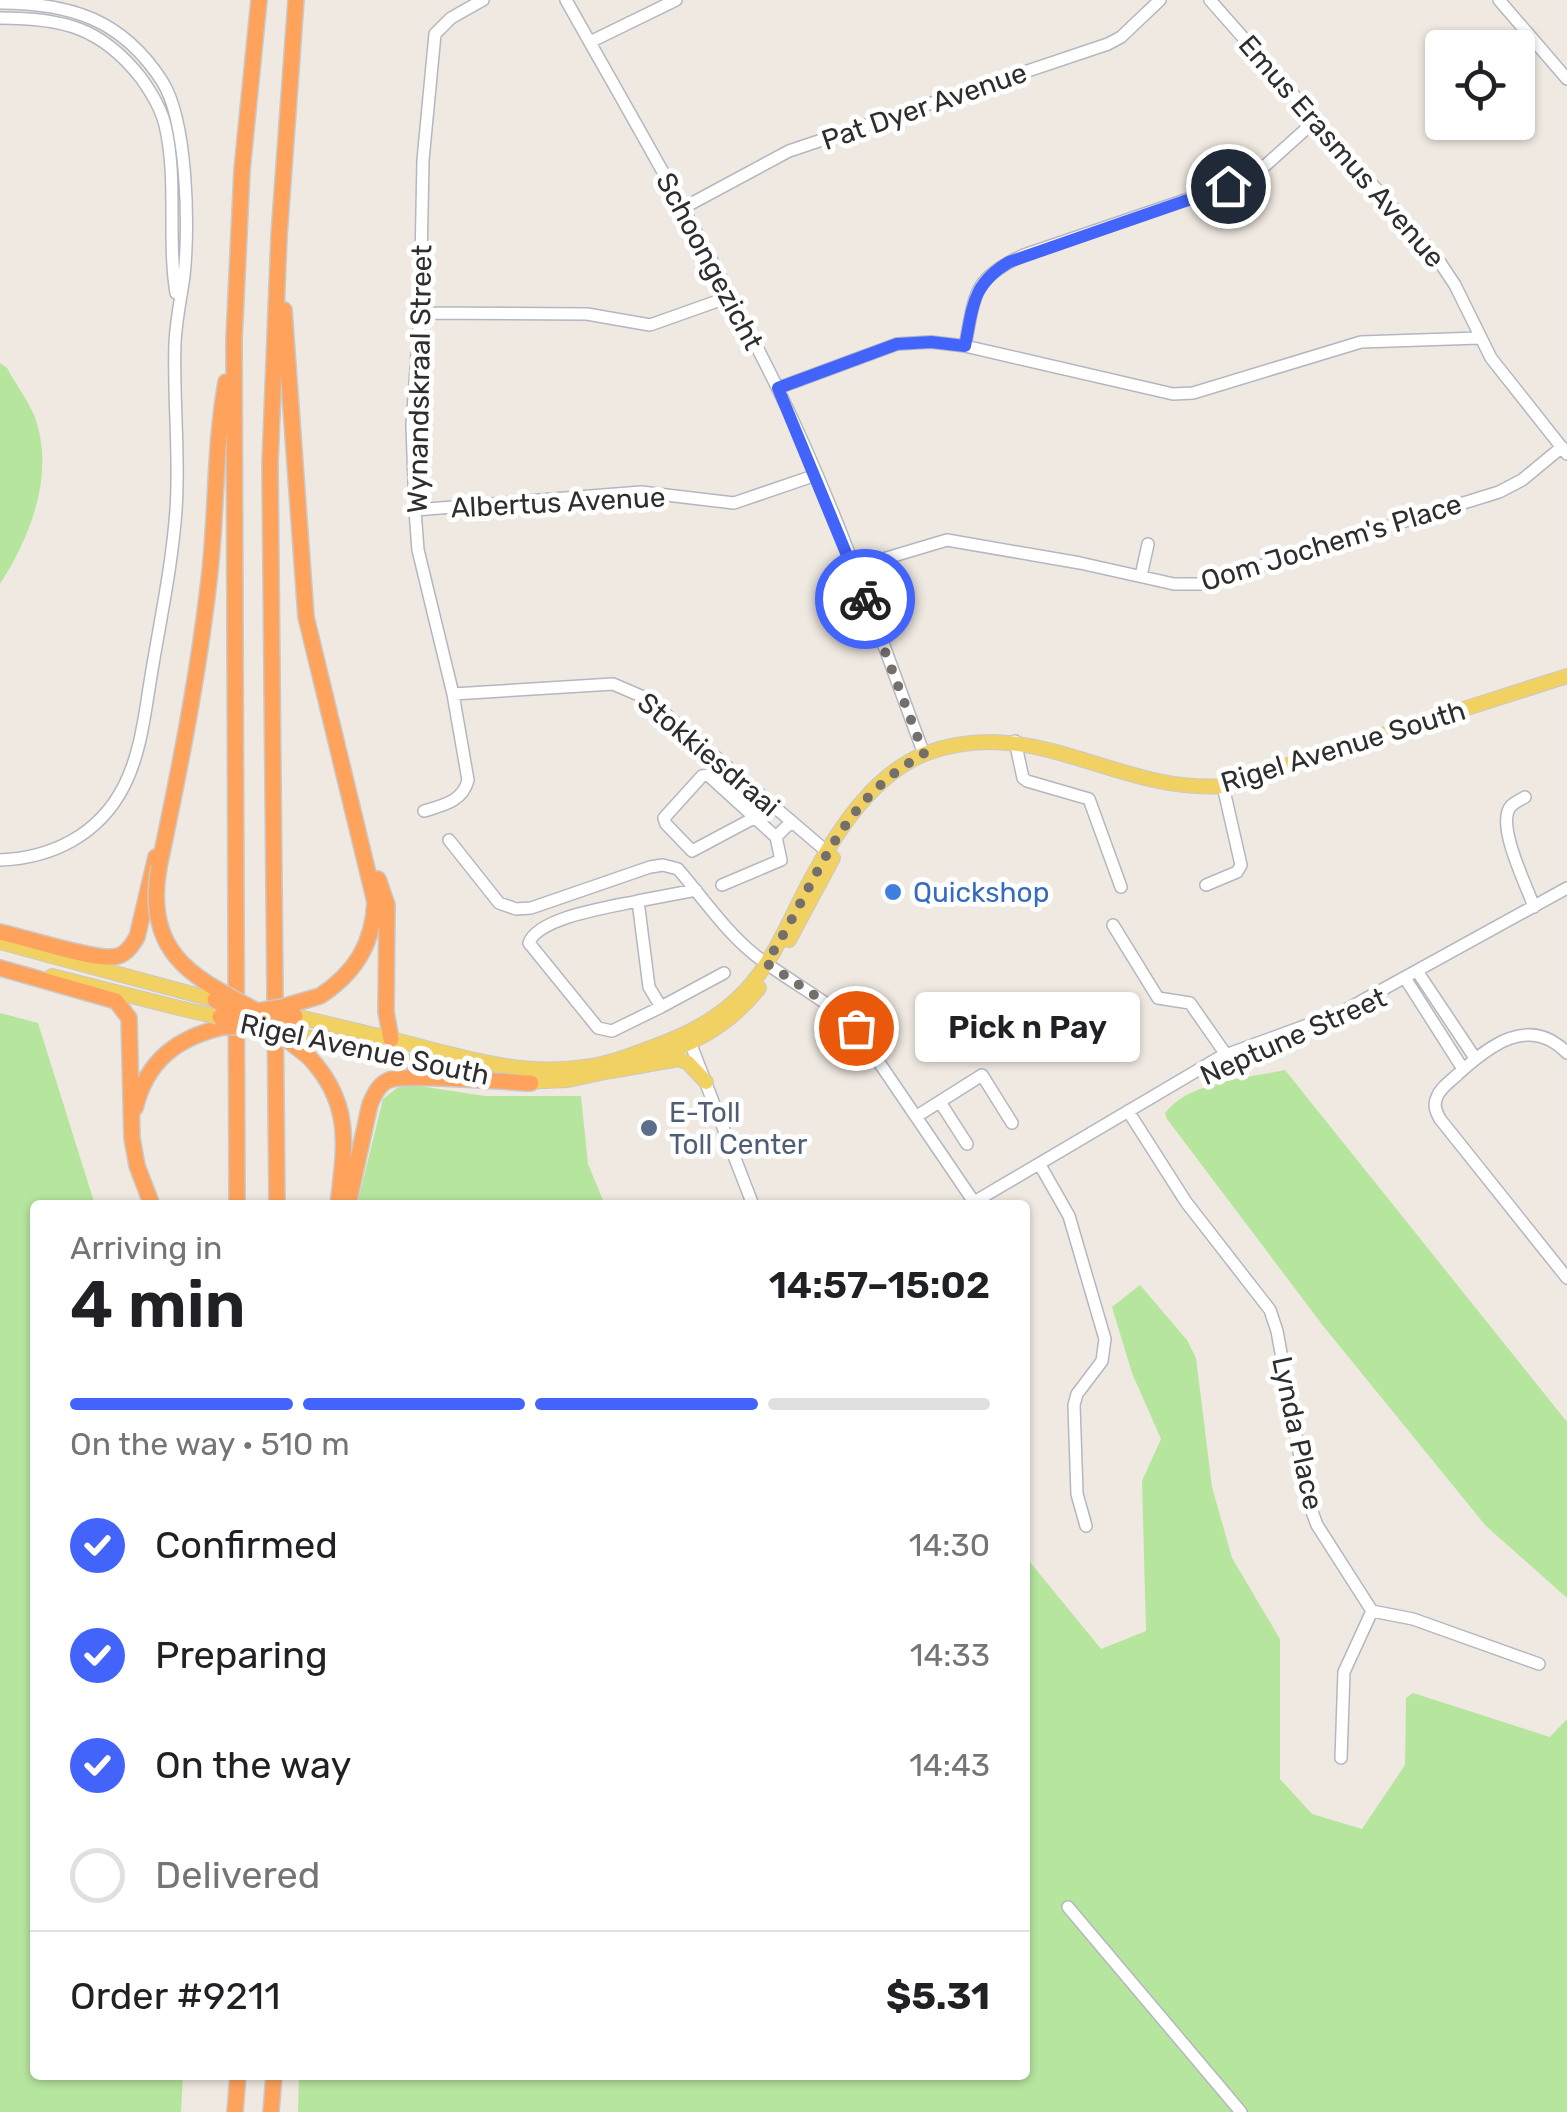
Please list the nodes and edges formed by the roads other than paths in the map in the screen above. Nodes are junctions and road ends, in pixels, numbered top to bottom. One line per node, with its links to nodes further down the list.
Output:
1 (260, 0): 20 (highway)
2 (296, 0): 15 (highway)
3 (483, 0): 18 (street, Wynandskraal Street)
4 (566, 0): 11 (street, Schoongezicht)
5 (676, 0): 11 (street)
6 (1160, 0): 14 (street, Pat Dyer Avenue)
7 (1210, 0): 13 (street, Emus Erasmus Avenue)
8 (1499, 0): 12 (street)
9 (0, 3): 17 (street)
10 (0, 18): 17 (street)
11 (590, 42): 14 (street, Schoongezicht)
12 (1567, 79)
13 (1317, 118): 19 (street, Emus Erasmus Avenue); 21 (street)
14 (684, 208): 16 (street, Schoongezicht)
15 (279, 236): 33 (highway); 84 (highway)
16 (729, 297): 18 (street); 22 (street, Schoongezicht)
17 (177, 302): 43 (street)
18 (420, 313): 25 (street, Wynandskraal Street)
19 (1479, 338): 21 (street); 23 (street, Emus Erasmus Avenue)
20 (234, 340): 35 (highway); 83 (highway)
21 (965, 346): 22 (street)
22 (778, 388): 24 (street, Schoongezicht)
23 (1564, 451): 28 (street, Oom Jochem's Place)
24 (816, 476): 25 (street, Albertus Avenue); 27 (street, Schoongezicht)
25 (415, 510): 30 (street, Wynandskraal Street)
26 (1148, 544): 28 (street)
27 (854, 568): 28 (street, Oom Jochem's Place); 32 (street, Schoongezicht)
28 (1141, 576)
29 (1567, 676): 34 (main road, Rigel Avenue South)
30 (453, 694): 37 (street, Wynandskraal Street); 39 (street, Stokkiesdraai)
31 (1015, 741): 32 (main road, Rigel Avenue South); 34 (main road, Rigel Avenue South); 46 (street)
32 (924, 754): 42 (main road, Rigel Avenue South)
33 (341, 760): 62 (highway, bridge); 67 (highway)
34 (1223, 786): 45 (street)
35 (175, 790): 52 (highway); 62 (highway, bridge)
36 (1525, 797): 50 (street)
37 (424, 811)
38 (754, 818): 38 (street); 40 (street)
39 (791, 822): 40 (street); 42 (street, Stokkiesdraai)
40 (776, 837): 44 (street)
41 (448, 840): 48 (street)
42 (829, 854): 54 (main road, Rigel Avenue South)
43 (0, 860)
44 (722, 885)
45 (1206, 885)
46 (1121, 888)
47 (1567, 888): 50 (street, Neptune Street)
48 (696, 890): 49 (street); 54 (street)
49 (638, 902): 59 (street); 59 (street)
50 (1534, 907): 57 (street, Neptune Street)
51 (1113, 925): 69 (street)
52 (0, 932)
53 (0, 942): 58 (main road, Rigel Avenue South, bridge)
54 (769, 966): 66 (main road, Rigel Avenue South); 77 (street)
55 (0, 967): 64 (main road, Rigel Avenue South, bridge); 81 (highway)
56 (724, 973): 59 (street)
57 (1412, 978): 69 (street, Neptune Street); 70 (street); 71 (street)
58 (215, 1000): 60 (highway, bridge); 62 (main road, Rigel Avenue South, bridge)
59 (661, 1007)
60 (239, 1014): 62 (highway, bridge); 64 (highway, bridge)
61 (295, 1016): 62 (main road, Rigel Avenue South, bridge); 63 (highway, bridge); 67 (main road, Rigel Avenue South)
62 (259, 1018): 63 (highway, bridge); 64 (highway, bridge); 65 (main road, Rigel Avenue South, bridge); 85 (highway, bridge)
63 (277, 1021): 65 (highway, bridge)
64 (221, 1022): 82 (highway)
65 (295, 1034): 74 (main road, Rigel Avenue South)
66 (689, 1038): 67 (main road, Rigel Avenue South); 72 (main road, Rigel Avenue South); 73 (street)
67 (391, 1039)
68 (1567, 1053): 70 (street)
69 (1227, 1057): 76 (street, Neptune Street)
70 (1475, 1058): 71 (street)
71 (1463, 1070): 90 (street)
72 (610, 1071): 73 (main road); 74 (main road, Rigel Avenue South)
73 (706, 1082): 87 (street)
74 (530, 1083): 86 (highway)
75 (940, 1102): 77 (street); 78 (street); 79 (street)
76 (1130, 1113): 80 (street, Neptune Street); 92 (street, Lynda Place)
77 (917, 1116): 88 (street)
78 (1012, 1123)
79 (967, 1144)
80 (1040, 1164): 89 (street, Neptune Street); 91 (street)
81 (150, 1200)
82 (151, 1200)
83 (237, 1200)
84 (278, 1200)
85 (338, 1200)
86 (349, 1200)
87 (752, 1200)
88 (970, 1200)
89 (979, 1200)
90 (1567, 1278)
91 (1086, 1526)
92 (1372, 1610): 93 (street); 94 (street)
93 (1539, 1664)
94 (1340, 1758)
95 (1068, 1907): 100 (street)
96 (238, 2080): 98 (highway)
97 (274, 2080): 99 (highway)
98 (236, 2112)
99 (271, 2112)
100 (1241, 2112)

